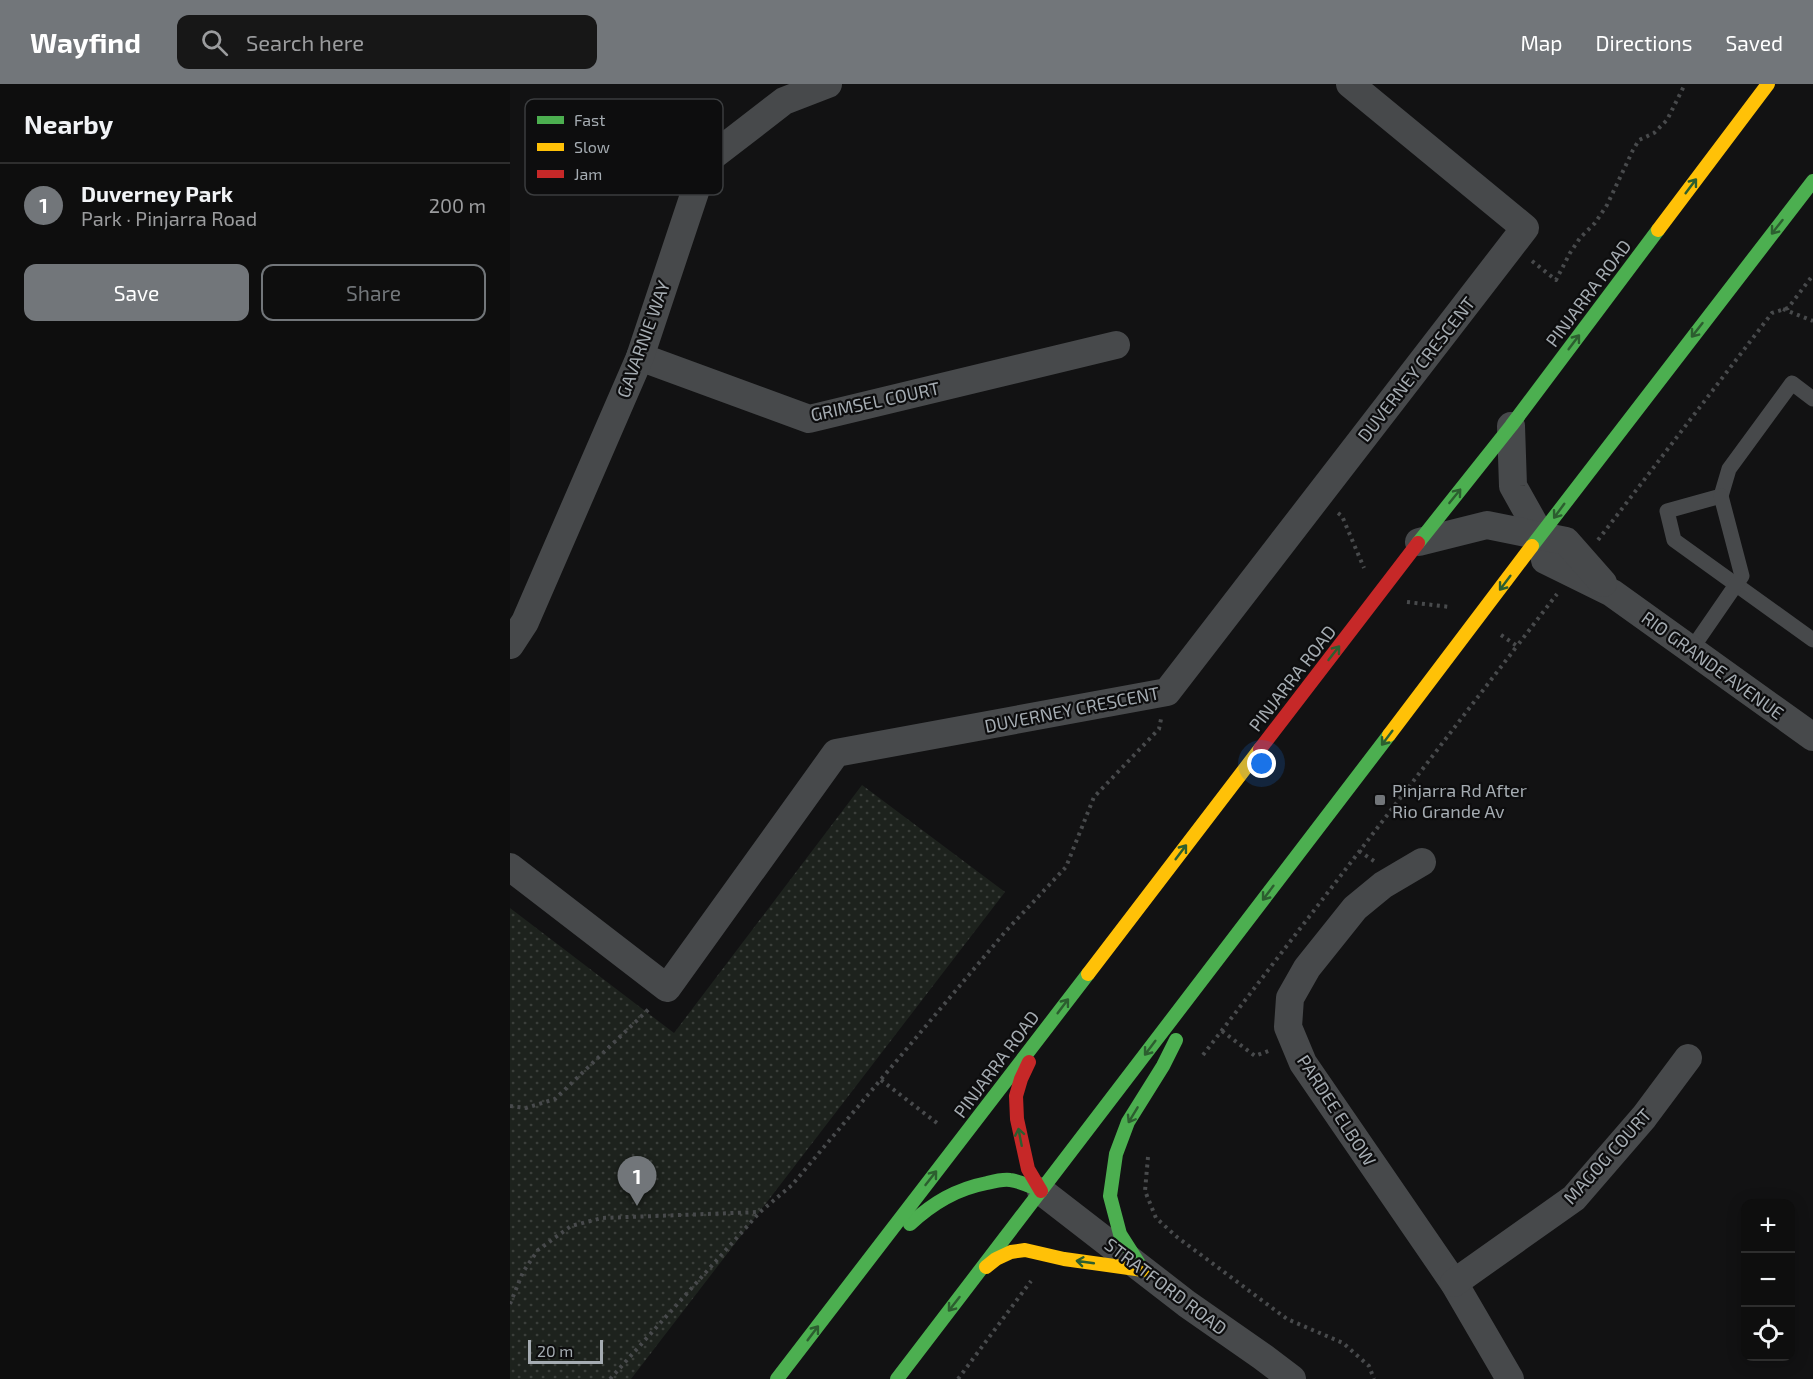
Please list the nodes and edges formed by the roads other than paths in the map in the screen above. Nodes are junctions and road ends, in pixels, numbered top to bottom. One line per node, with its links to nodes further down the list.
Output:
1 (828, 84): 4 (street, GAVARNIE WAY)
2 (1350, 84): 20 (street, DUVERNEY CRESCENT)
3 (1768, 84): 10 (main road, PINJARRA ROAD, one-way to 3)
4 (723, 148)
5 (1813, 181): 12 (main road, one-way to 12)
6 (694, 195): 8 (street, GAVARNIE WAY)
7 (1116, 345): 8 (street, GRIMSEL COURT)
8 (640, 357): 16 (street, GAVARNIE WAY)
9 (1813, 399): 11 (lane)
10 (1511, 426): 12 (street, RIO GRANDE AVENUE); 13 (main road, PINJARRA ROAD, one-way to 10)
11 (1721, 496): 14 (lane); 14 (lane)
12 (1540, 536): 13 (street); 17 (street, RIO GRANDE AVENUE); 21 (main road, one-way to 21)
13 (1419, 542): 22 (main road, PINJARRA ROAD, one-way to 13)
14 (1736, 585): 15 (lane); 17 (lane)
15 (1813, 640)
16 (510, 645)
17 (1691, 650): 18 (street, RIO GRANDE AVENUE)
18 (1813, 737)
19 (1422, 862): 28 (street, PARDEE ELBOW)
20 (510, 867)
21 (1209, 971): 24 (main road, one-way to 24); 26 (main road, one-way to 26)
22 (1042, 1033): 24 (main road, one-way to 22); 25 (main road, PINJARRA ROAD, one-way to 22)
23 (1688, 1058): 28 (street, MAGOG COURT)
24 (1041, 1191): 25 (main road); 26 (street, STRATFORD ROAD); 27 (main road)
25 (862, 1268): 29 (main road, PINJARRA ROAD, one-way to 25)
26 (1143, 1270): 27 (main road, one-way to 27); 31 (street, STRATFORD ROAD)
27 (977, 1275): 30 (main road, one-way to 30)
28 (1454, 1283): 32 (street, PARDEE ELBOW)
29 (777, 1379)
30 (897, 1379)
31 (1292, 1379)
32 (1510, 1379)

